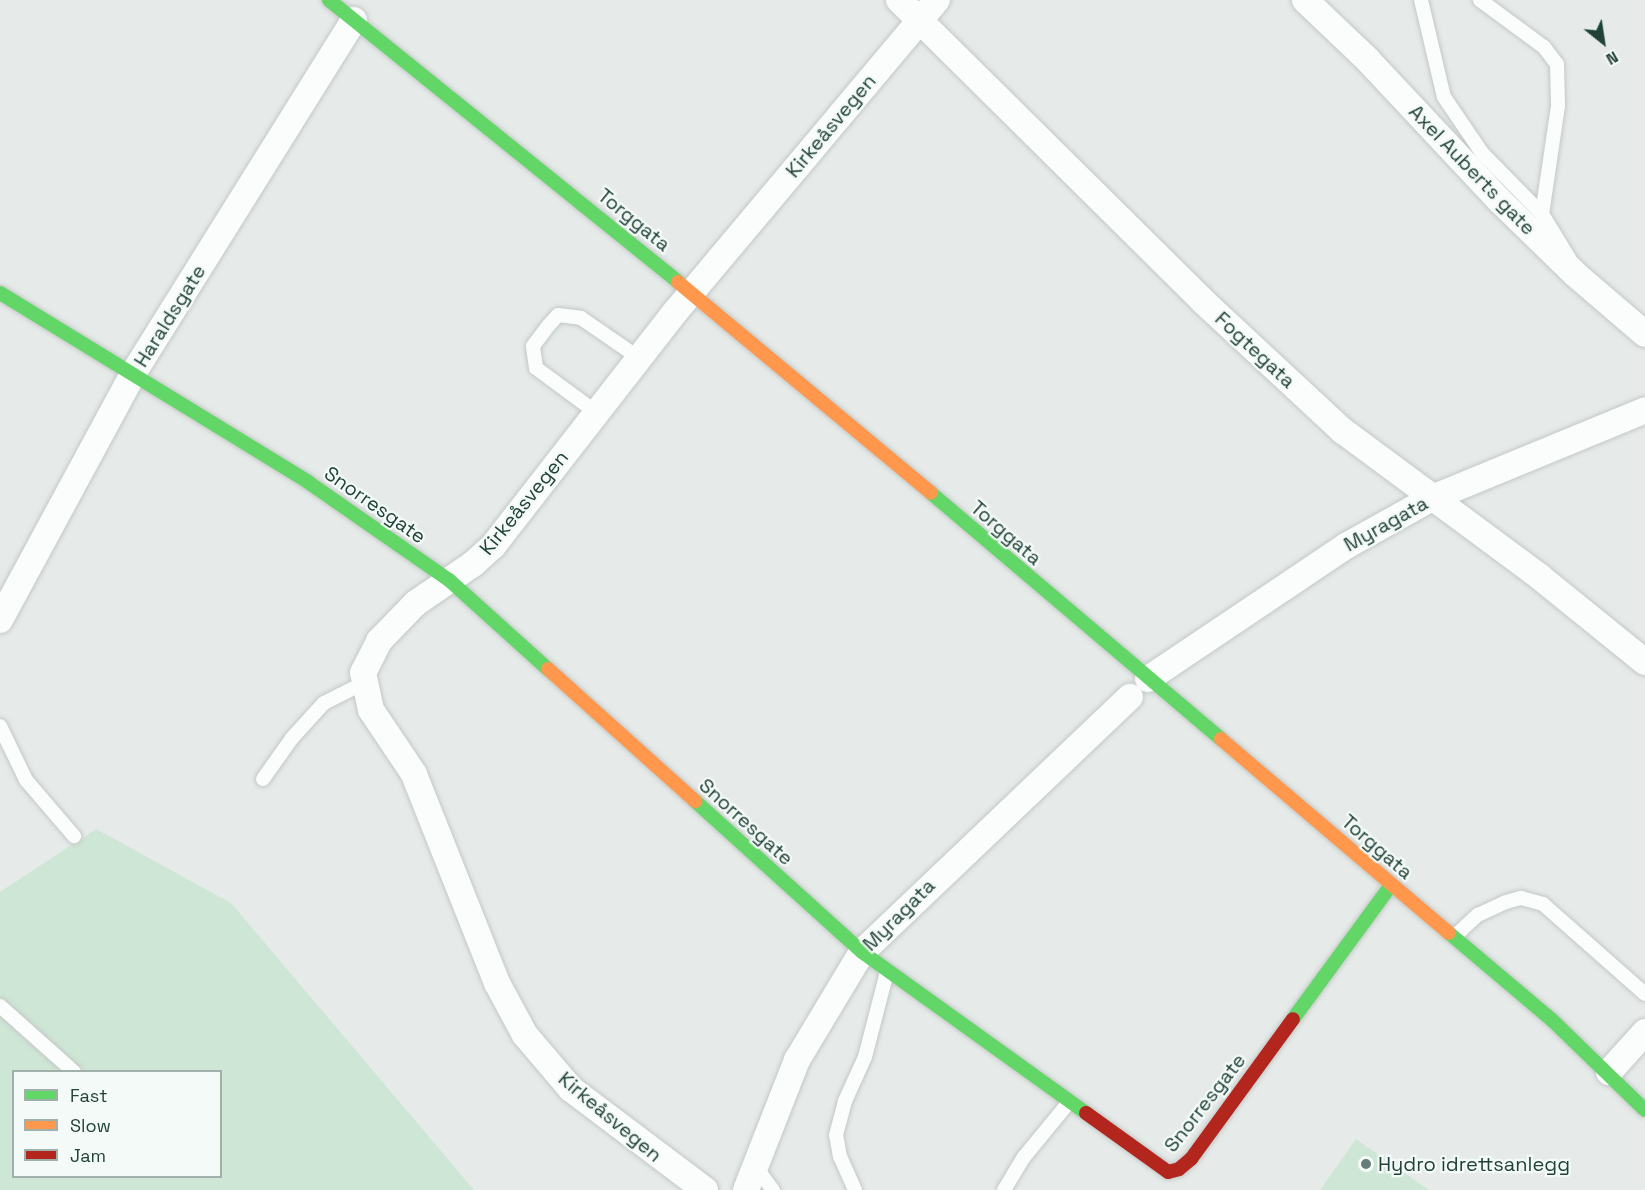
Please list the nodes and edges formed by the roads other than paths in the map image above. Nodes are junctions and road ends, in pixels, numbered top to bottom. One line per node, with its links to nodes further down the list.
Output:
1 (329, 0): 7 (street, Torggata)
2 (899, 0): 8 (street, Fogtegata)
3 (937, 0): 8 (street)
4 (1305, 0): 10 (street, Axel Auberts gate)
5 (1421, 0): 9 (lane)
6 (1480, 0): 9 (lane)
7 (354, 20): 11 (street, Torggata); 15 (street, Haraldsgate)
8 (921, 20): 11 (street, Kirkeåsvegen); 18 (street, Fogtegata)
9 (1542, 214): 10 (lane)
10 (1575, 274): 13 (street, Axel Auberts gate)
11 (691, 292): 14 (street, Kirkeåsvegen); 22 (street, Torggata)
12 (0, 293): 15 (street, Snorresgate)
13 (1645, 334)
14 (639, 358): 17 (street, Kirkeåsvegen); 17 (lane)
15 (134, 372): 19 (street, Snorresgate); 20 (street, Haraldsgate)
16 (1645, 410): 18 (street, Myragata)
17 (597, 413): 19 (street, Kirkeåsvegen)
18 (1432, 498): 21 (street, Fogtegata); 22 (street, Myragata)
19 (449, 580): 23 (street, Kirkeåsvegen); 30 (street, Snorresgate)
20 (0, 620)
21 (1645, 662)
22 (1148, 678): 28 (street, Torggata)
23 (364, 683): 26 (lane); 40 (street, Kirkeåsvegen)
24 (1130, 697): 30 (street, Myragata)
25 (0, 726): 27 (lane)
26 (263, 779)
27 (74, 836)
28 (1391, 885): 29 (street, Torggata); 37 (street, Snorresgate)
29 (1454, 937): 32 (lane); 36 (street, Torggata)
30 (862, 952): 31 (street, Snorresgate); 39 (street, Myragata)
31 (887, 972): 37 (street, Snorresgate); 42 (lane)
32 (1645, 994)
33 (0, 1006): 35 (lane)
34 (1645, 1032): 36 (street)
35 (73, 1070)
36 (1609, 1072): 38 (street, Torggata)
37 (1070, 1101): 43 (lane)
38 (1645, 1110)
39 (751, 1178): 41 (lane)
40 (705, 1190)
41 (773, 1190)
42 (855, 1190)
43 (1004, 1190)

